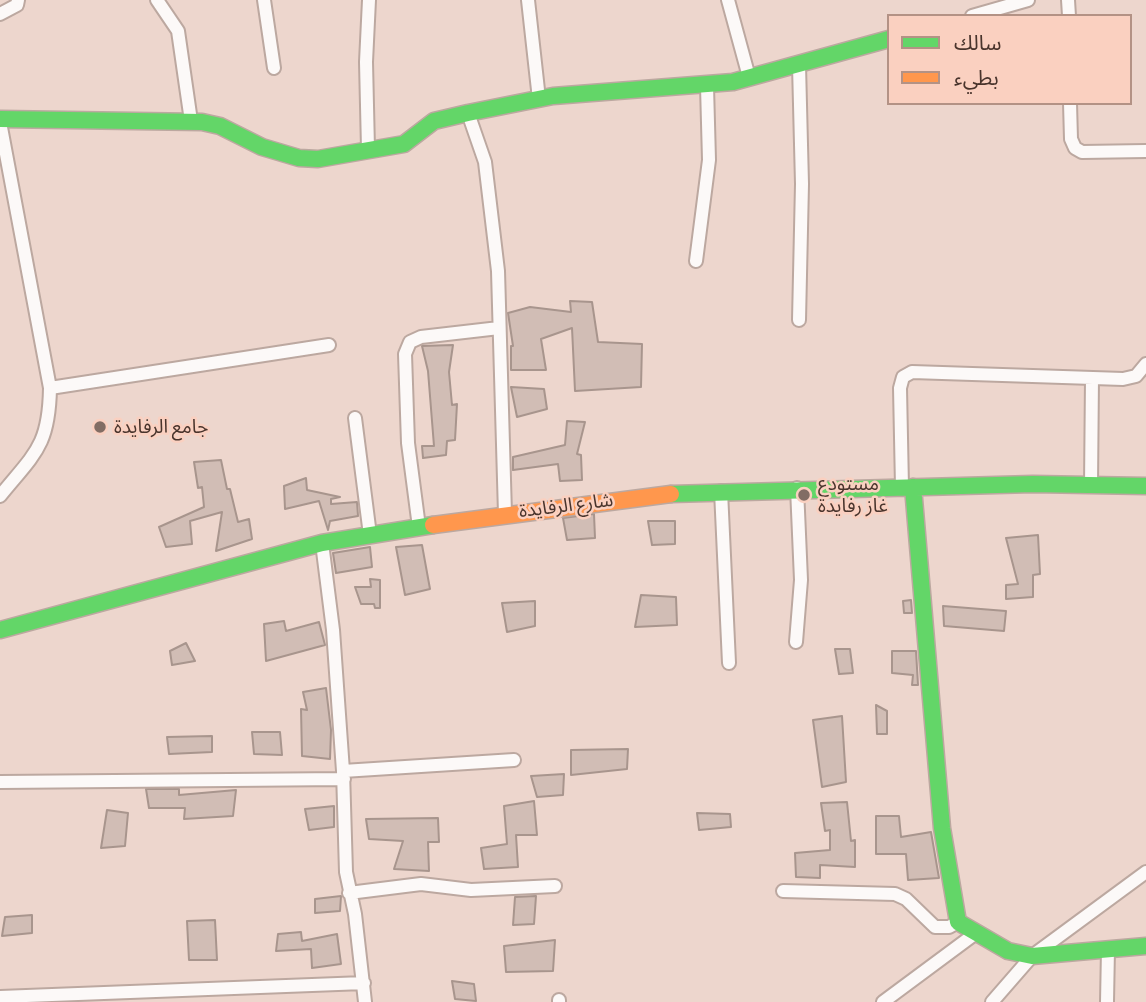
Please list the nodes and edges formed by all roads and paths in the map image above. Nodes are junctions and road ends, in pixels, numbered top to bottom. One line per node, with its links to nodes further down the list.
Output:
1 (18, 0): 8 (street)
2 (158, 0): 19 (street)
3 (264, 0): 12 (street)
4 (369, 0): 20 (street)
5 (528, 0): 15 (street)
6 (728, 0): 13 (street)
7 (1028, 0): 9 (street)
8 (0, 14)
9 (979, 14)
10 (887, 40): 11 (street)
11 (799, 65): 13 (street); 23 (street)
12 (274, 68)
13 (749, 77): 14 (street)
14 (707, 86): 15 (street); 22 (street)
15 (539, 99): 17 (street)
16 (1070, 105): 21 (street)
17 (468, 113): 20 (street); 24 (street)
18 (0, 121): 19 (street); 28 (street)
19 (191, 121): 20 (street)
20 (368, 149)
21 (1146, 151)
22 (696, 261)
23 (799, 320)
24 (499, 328): 36 (street); 37 (street)
25 (329, 345): 28 (street)
26 (1146, 363): 27 (street)
27 (1092, 378): 30 (street); 32 (street)
28 (50, 387): 35 (street)
29 (355, 418): 38 (street)
30 (1091, 485): 31 (street, شارع الرفايدة); 32 (street, شارع الرفايدة)
31 (1146, 486)
32 (908, 487): 33 (street, شارع الرفايدة); 50 (street)
33 (797, 488): 34 (street, شارع الرفايدة); 41 (street)
34 (721, 491): 36 (street, شارع الرفايدة); 42 (street)
35 (0, 496)
36 (505, 514): 37 (street, شارع الرفايدة)
37 (419, 527): 38 (street, شارع الرفايدة)
38 (370, 535): 39 (street, شارع الرفايدة)
39 (322, 543): 40 (street, شارع الرفايدة); 44 (street)
40 (0, 630)
41 (796, 642)
42 (729, 663)
43 (514, 760): 44 (street)
44 (344, 775): 45 (street); 49 (street)
45 (0, 782)
46 (1146, 872): 54 (street)
47 (555, 886): 49 (street)
48 (783, 891): 50 (street)
49 (349, 893): 55 (street)
50 (958, 922): 51 (street)
51 (976, 933): 54 (street); 58 (street)
52 (1146, 946): 53 (street)
53 (1108, 949): 54 (street); 60 (street)
54 (1032, 956): 59 (street)
55 (364, 983): 56 (street); 57 (street)
56 (0, 997)
57 (365, 1002)
58 (883, 1002)
59 (992, 1002)
60 (1107, 1002)

